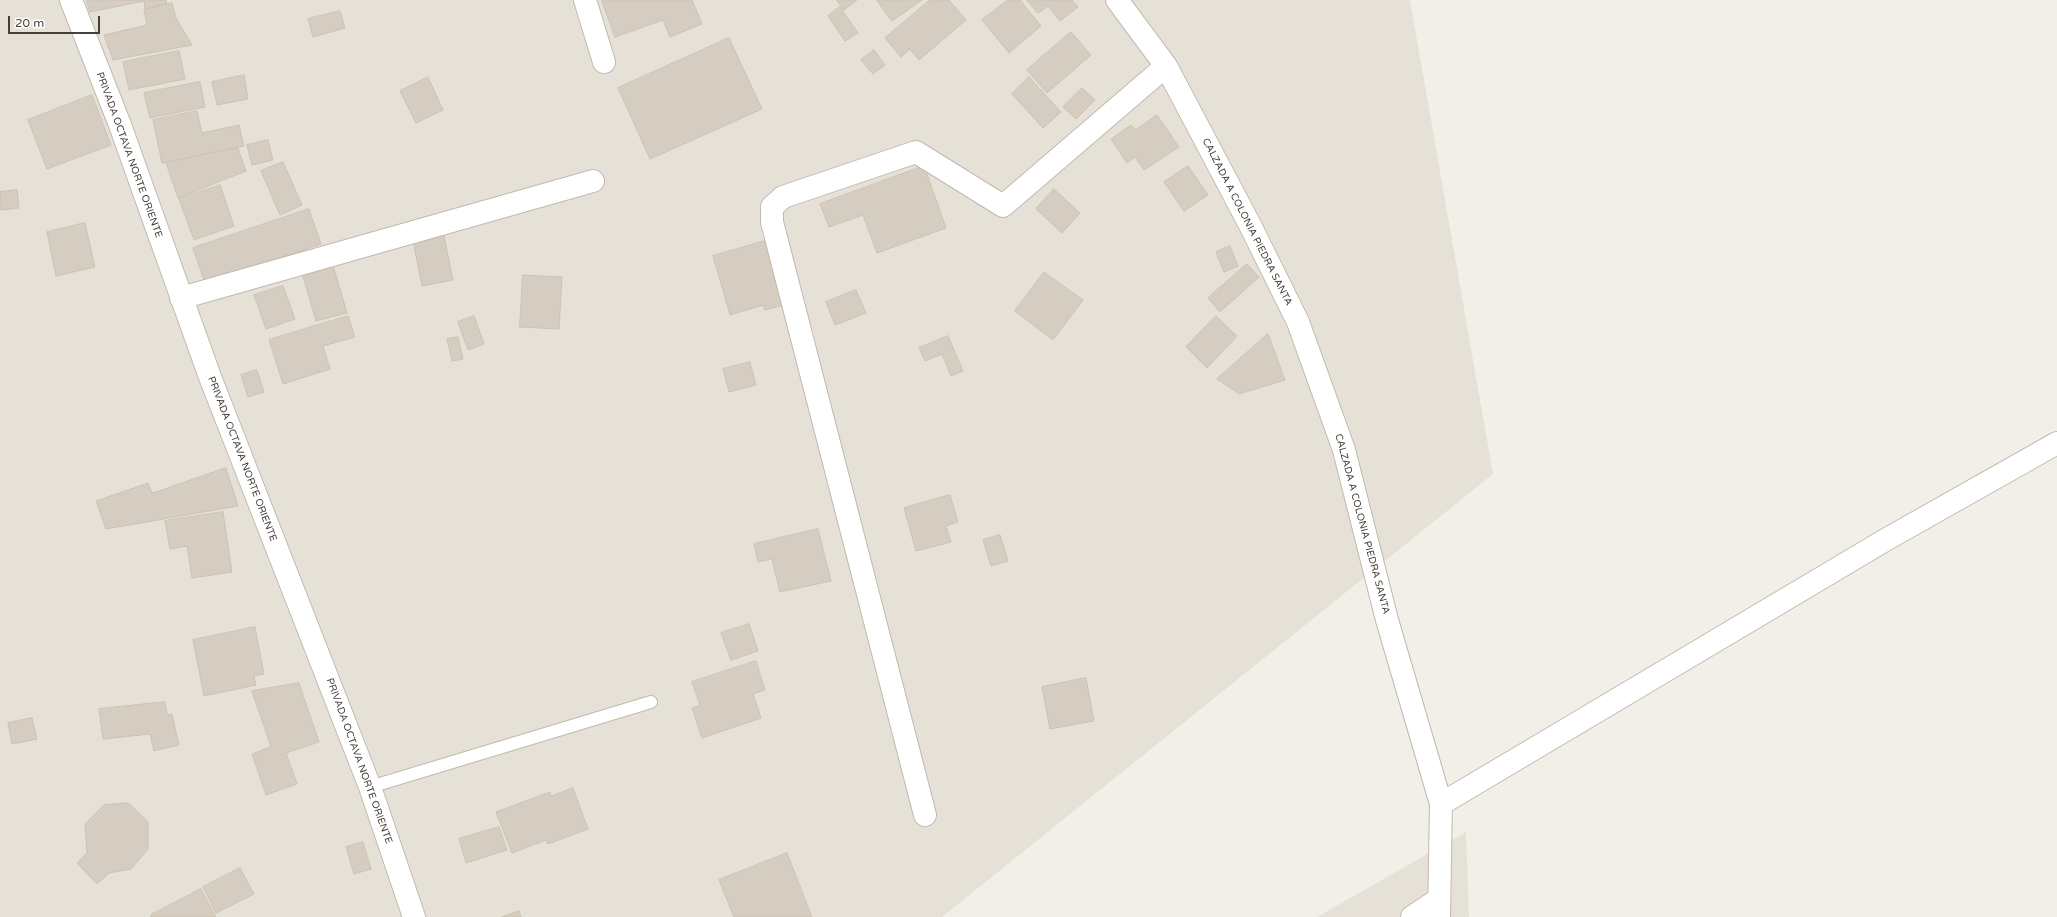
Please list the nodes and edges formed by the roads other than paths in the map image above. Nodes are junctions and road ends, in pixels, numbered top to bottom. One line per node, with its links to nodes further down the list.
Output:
1 (70, 0): 7 (street, PRIVADA OCTAVA NORTE ORIENTE)
2 (585, 0): 4 (street)
3 (1117, 0): 5 (street, CALZADA A COLONIA PIEDRA SANTA)
4 (604, 62)
5 (1166, 66): 11 (street, CALZADA A COLONIA PIEDRA SANTA); 12 (street)
6 (593, 181): 7 (street)
7 (181, 298): 10 (street, PRIVADA OCTAVA NORTE ORIENTE)
8 (2057, 443): 11 (street)
9 (651, 702): 10 (lane)
10 (370, 787): 14 (street, PRIVADA OCTAVA NORTE ORIENTE)
11 (1441, 804): 13 (street, CALZADA A COLONIA PIEDRA SANTA)
12 (925, 815)
13 (1439, 908): 15 (street)
14 (414, 917)
15 (1412, 917)

